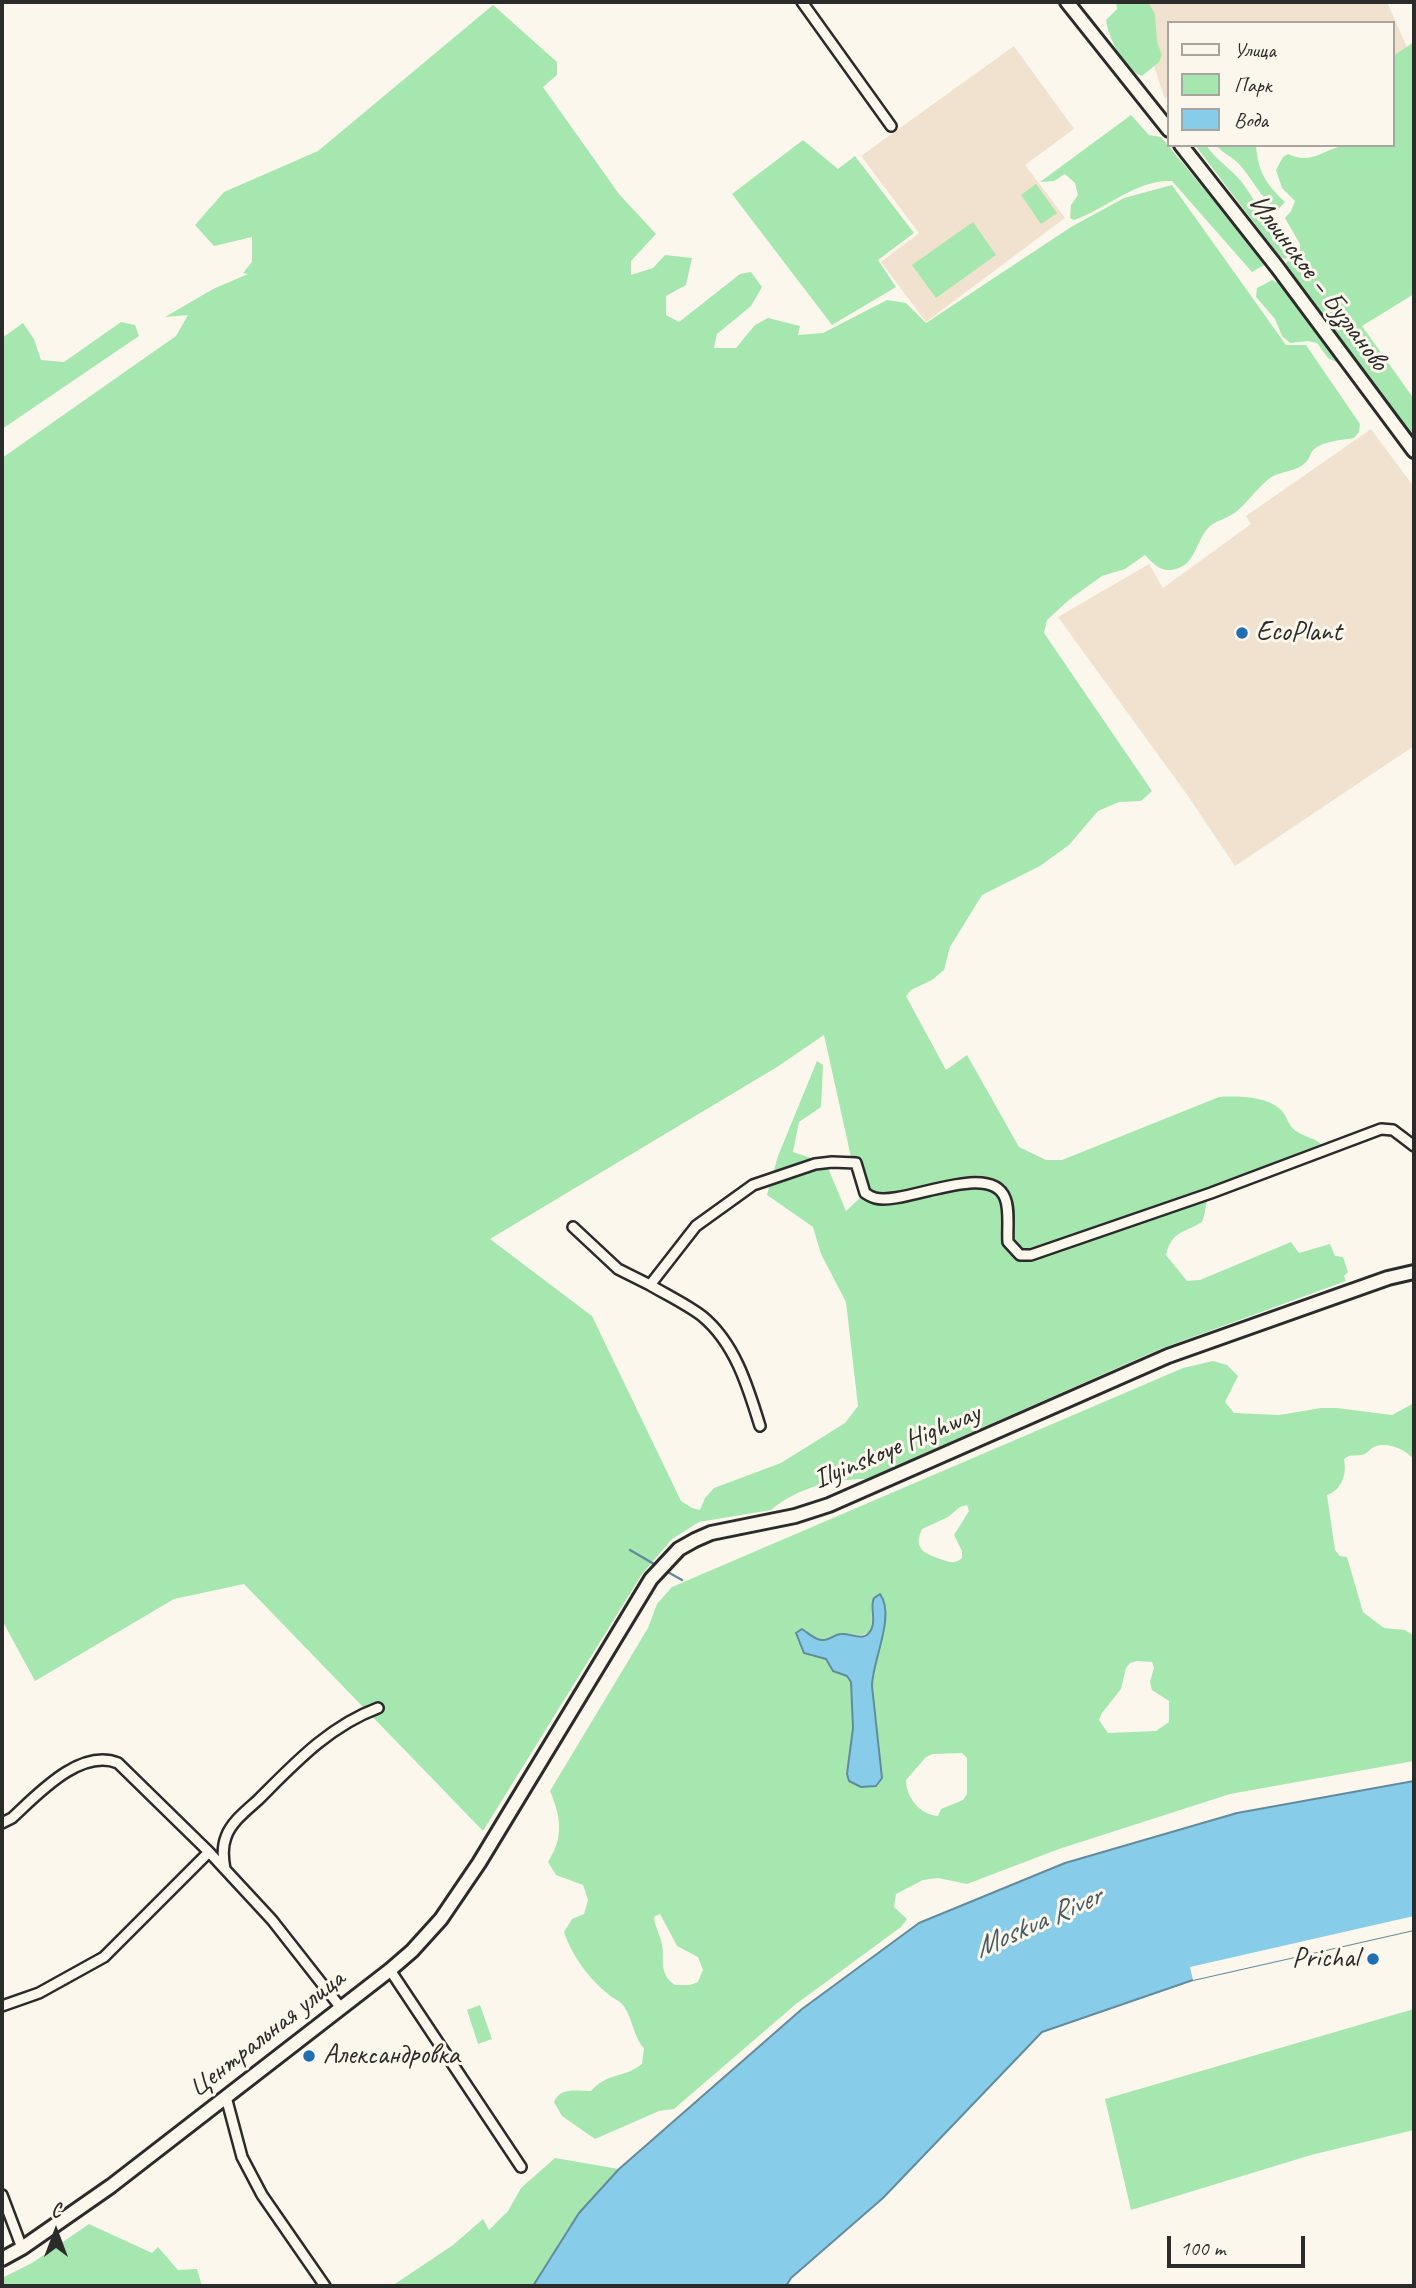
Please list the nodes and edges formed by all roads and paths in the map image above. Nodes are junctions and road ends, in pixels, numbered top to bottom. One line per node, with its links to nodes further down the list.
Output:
1 (802, 2): 3 (street)
2 (1068, 2): 4 (main road)
3 (891, 126)
4 (1168, 129)
5 (1183, 147): 6 (main road, Ильинское – Бузланово)
6 (1414, 450)
7 (1414, 1146): 10 (street)
8 (573, 1227): 10 (street)
9 (1414, 1272): 13 (main road, Ilyinskoye Highway)
10 (650, 1285): 11 (street)
11 (760, 1426)
12 (378, 1708): 16 (street)
13 (515, 1803): 17 (main road, Центральная улица)
14 (2, 1823): 15 (street)
15 (209, 1852): 16 (street); 18 (street)
16 (226, 1871): 19 (street)
17 (390, 1970): 19 (main road, Центральная улица); 21 (street)
18 (2, 2006)
19 (341, 2008): 20 (main road, Центральная улица)
20 (226, 2097): 23 (main road, Центральная улица); 25 (street)
21 (521, 2167)
22 (2, 2195): 23 (street)
23 (22, 2248): 24 (main road, Центральная улица)
24 (2, 2259)
25 (325, 2286)

